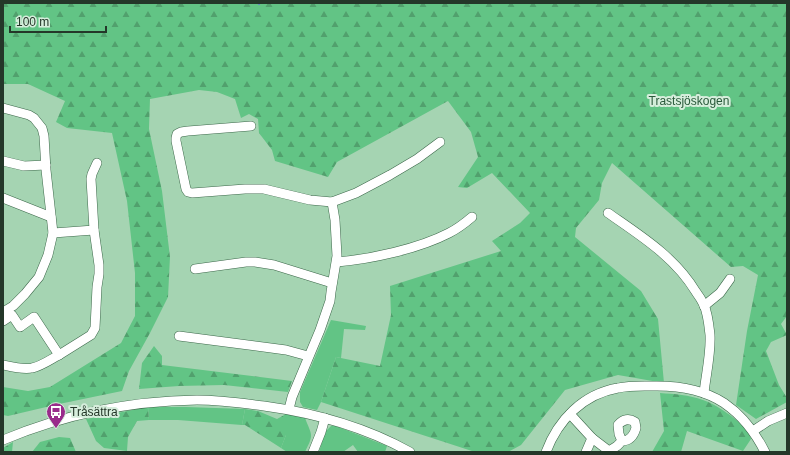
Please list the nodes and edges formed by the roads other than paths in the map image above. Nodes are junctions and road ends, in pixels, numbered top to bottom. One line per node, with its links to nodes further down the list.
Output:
1 (3, 108): 6 (street)
2 (251, 126): 8 (street)
3 (440, 142): 8 (street)
4 (3, 161): 6 (street)
5 (98, 163): 12 (street)
6 (46, 165): 10 (street)
7 (3, 198): 10 (street)
8 (332, 202): 14 (street)
9 (608, 213): 18 (street)
10 (51, 217): 13 (street)
11 (472, 218): 14 (street)
12 (94, 230): 13 (street); 22 (street)
13 (53, 233): 19 (street)
14 (336, 262): 17 (street)
15 (195, 269): 17 (street)
16 (730, 279): 18 (street)
17 (332, 283): 23 (street)
18 (704, 306): 25 (street)
19 (3, 312)
20 (3, 321): 22 (street)
21 (180, 336): 23 (street)
22 (59, 355): 24 (street)
23 (308, 356): 26 (street)
24 (3, 365)
25 (704, 393): 28 (street); 30 (street)
26 (289, 409): 29 (street); 32 (street)
27 (787, 413): 30 (street)
28 (570, 414): 31 (street); 36 (street)
29 (324, 418): 34 (street); 35 (street)
30 (753, 431): 38 (street)
31 (592, 438): 33 (street); 37 (street)
32 (3, 440)
33 (622, 441)
34 (313, 452)
35 (410, 452)
36 (546, 452)
37 (586, 452)
38 (765, 452)

